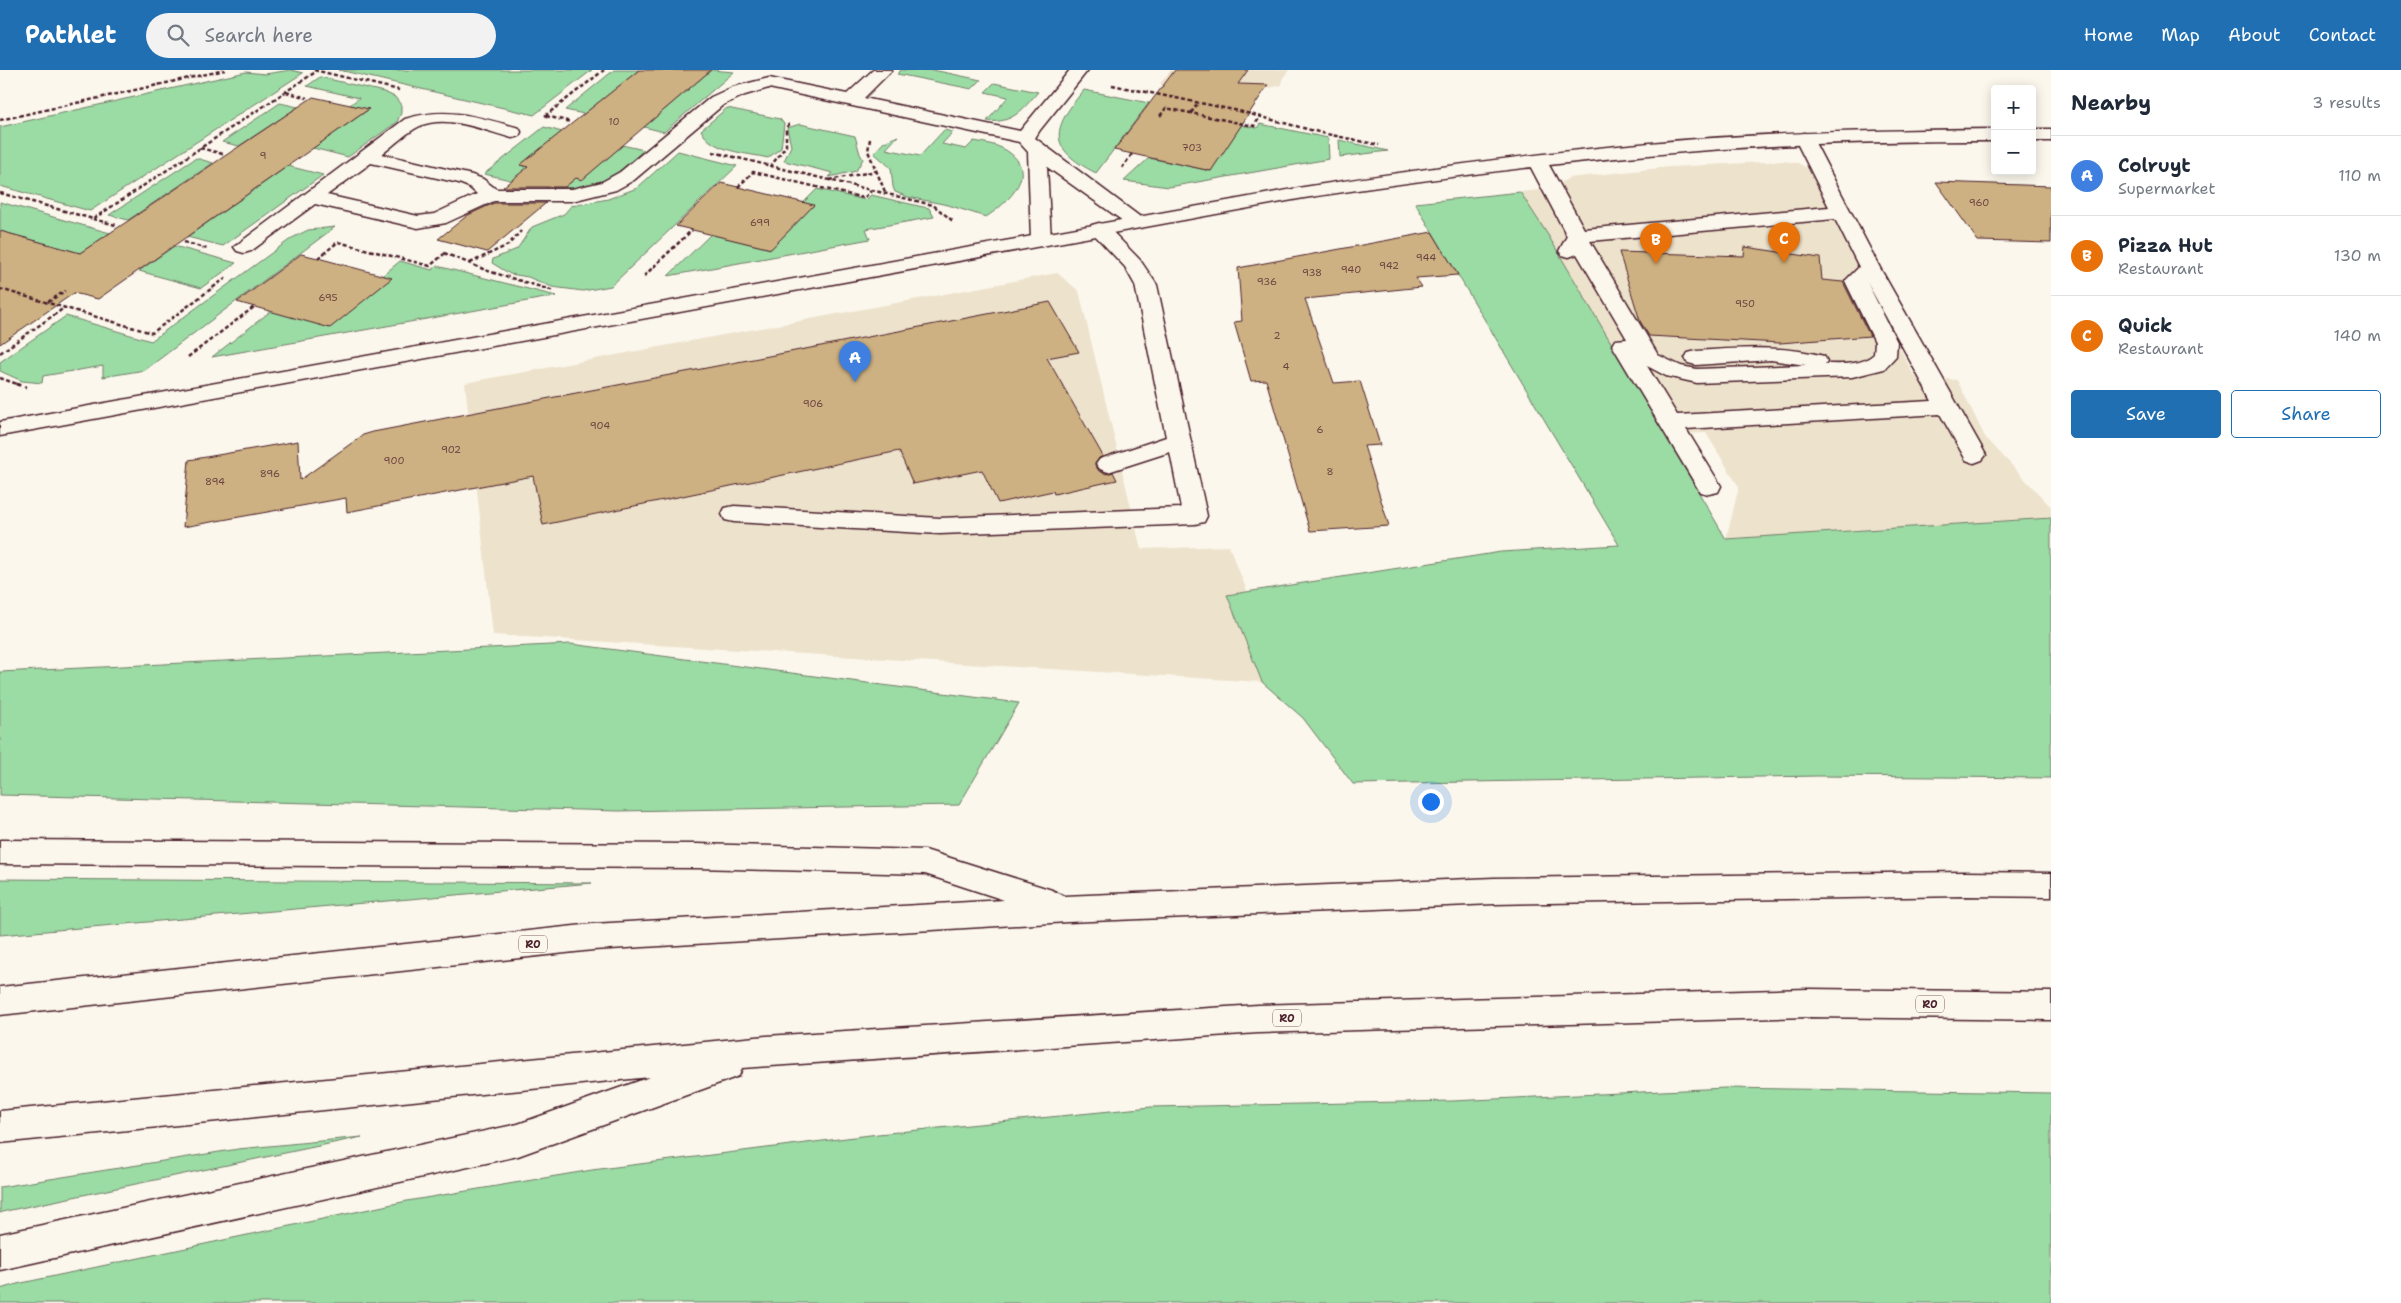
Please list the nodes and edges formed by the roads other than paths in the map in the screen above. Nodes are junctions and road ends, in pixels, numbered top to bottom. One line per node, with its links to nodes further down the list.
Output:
1 (783, 70): 4 (main road)
2 (883, 70): 5 (main road)
3 (1079, 70): 11 (main road)
4 (769, 83): 5 (main road); 14 (main road)
5 (852, 100): 11 (main road)
6 (512, 132): 12 (main road)
7 (1991, 135): 10 (main road)
8 (2036, 135): 9 (main road)
9 (2051, 136)
10 (1804, 139): 13 (main road); 16 (main road)
11 (1032, 144): 17 (main road); 20 (main road)
12 (368, 156): 14 (main road); 15 (main road)
13 (1537, 160): 17 (main road); 19 (main road)
14 (492, 195): 15 (main road)
15 (312, 197): 21 (main road)
16 (1843, 212): 19 (main road); 22 (main road)
17 (1137, 222): 18 (main road)
18 (1099, 229): 20 (main road); 26 (main road)
19 (1577, 236): 22 (main road); 24 (main road)
20 (1041, 240): 25 (main road)
21 (244, 247)
22 (1870, 268): 23 (main road)
23 (1946, 407): 24 (main road); 27 (main road)
24 (1670, 423): 29 (main road)
25 (0, 429)
26 (1179, 441): 28 (main road); 30 (main road)
27 (1974, 455)
28 (1108, 464)
29 (1709, 486)
30 (734, 514)
31 (0, 852): 33 (main road)
32 (2051, 886): 33 (main road, R0)
33 (1068, 908): 34 (main road, R0)
34 (0, 1001)
35 (2051, 1006): 36 (main road, R0)
36 (766, 1051): 37 (main road, R0); 38 (main road)
37 (0, 1128)
38 (0, 1252)

